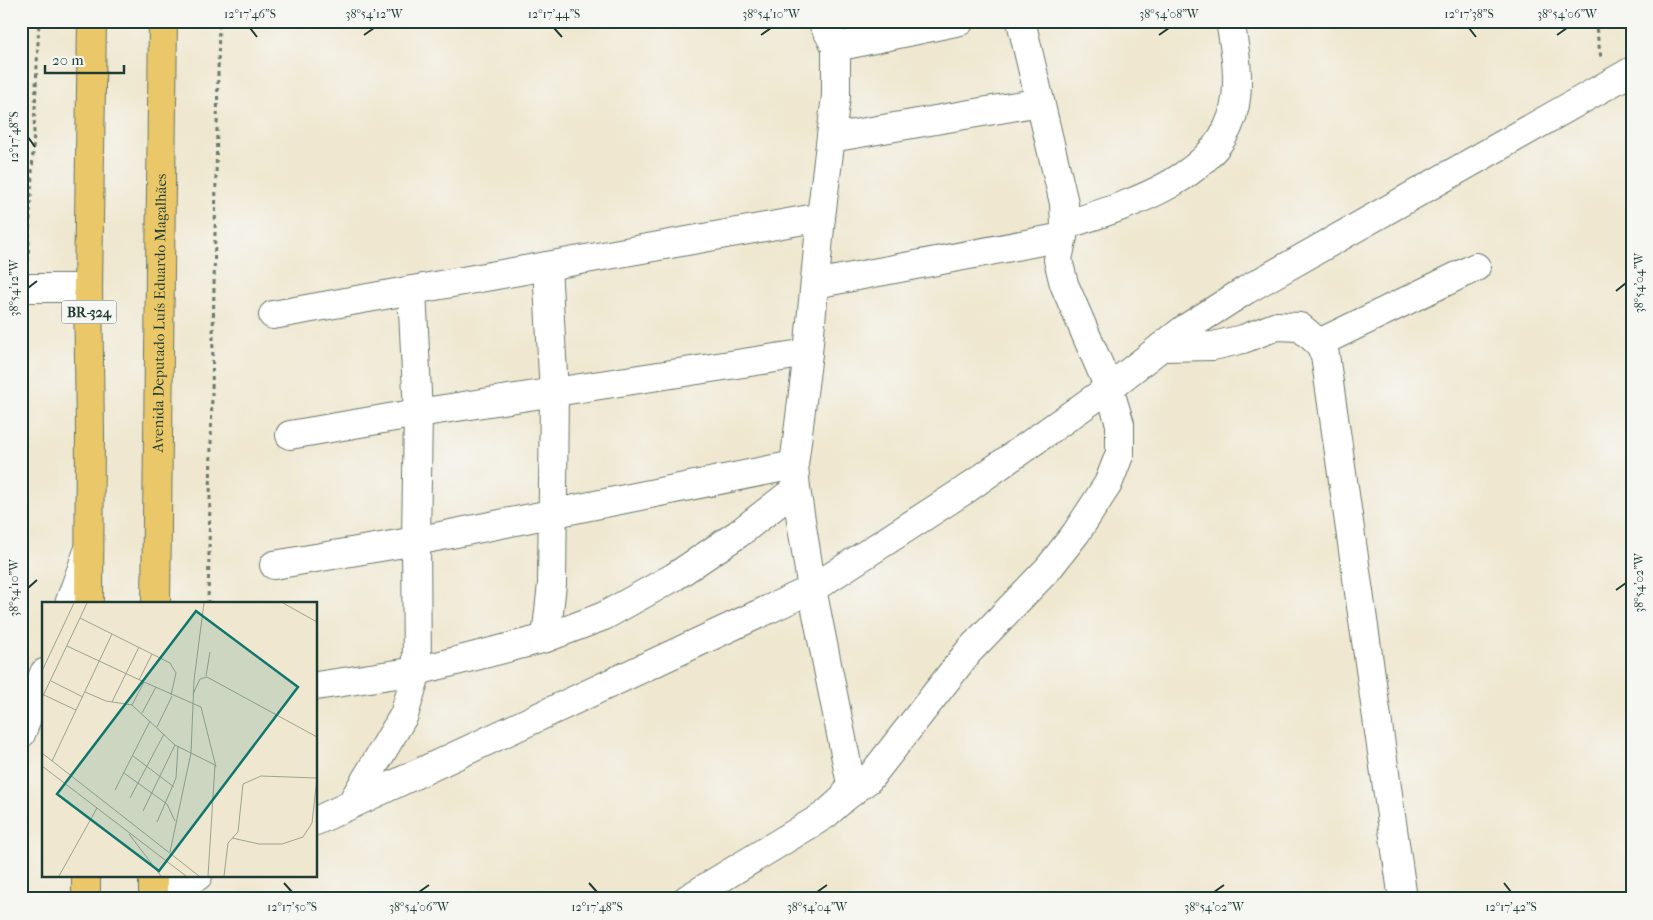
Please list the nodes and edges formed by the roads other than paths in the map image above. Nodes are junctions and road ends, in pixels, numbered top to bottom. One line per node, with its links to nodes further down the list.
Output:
1 (92, 21): 17 (highway, BR-324)
2 (163, 21): 35 (highway, Avenida Deputado Luís Eduardo Magalhães)
3 (822, 21): 7 (street)
4 (960, 21): 7 (street)
5 (1021, 21): 9 (street)
6 (1230, 21): 12 (street)
7 (836, 47): 10 (street)
8 (1632, 71): 21 (street)
9 (1040, 102): 10 (street); 12 (street)
10 (831, 138): 11 (street)
11 (821, 217): 13 (street); 15 (street)
12 (1064, 231): 15 (street); 23 (street)
13 (546, 266): 18 (street); 24 (street)
14 (1476, 267): 20 (street)
15 (815, 284): 22 (street)
16 (24, 288): 17 (street)
17 (88, 288): 30 (highway, BR-324)
18 (412, 290): 19 (street); 25 (street)
19 (273, 315)
20 (1319, 343): 21 (street); 49 (street)
21 (1161, 347): 23 (street)
22 (808, 353): 24 (street); 27 (street)
23 (1109, 388): 32 (street); 41 (street)
24 (554, 393): 25 (street); 28 (street)
25 (418, 413): 26 (street); 29 (street)
26 (290, 435)
27 (795, 477): 28 (street); 32 (street); 36 (street)
28 (553, 514): 29 (street); 36 (street)
29 (416, 541): 31 (street); 37 (street)
30 (89, 547): 33 (street); 34 (highway, BR-324)
31 (274, 565)
32 (812, 589): 41 (street); 42 (street)
33 (70, 602)
34 (89, 602)
35 (156, 602)
36 (546, 638): 37 (street)
37 (417, 671): 39 (street); 42 (street)
38 (42, 678): 40 (street)
39 (318, 686)
40 (21, 734)
41 (844, 798): 48 (street)
42 (351, 804): 43 (street)
43 (318, 819)
44 (86, 878): 47 (highway)
45 (192, 878): 46 (street)
46 (153, 891)
47 (86, 899)
48 (687, 899)
49 (1403, 899)

